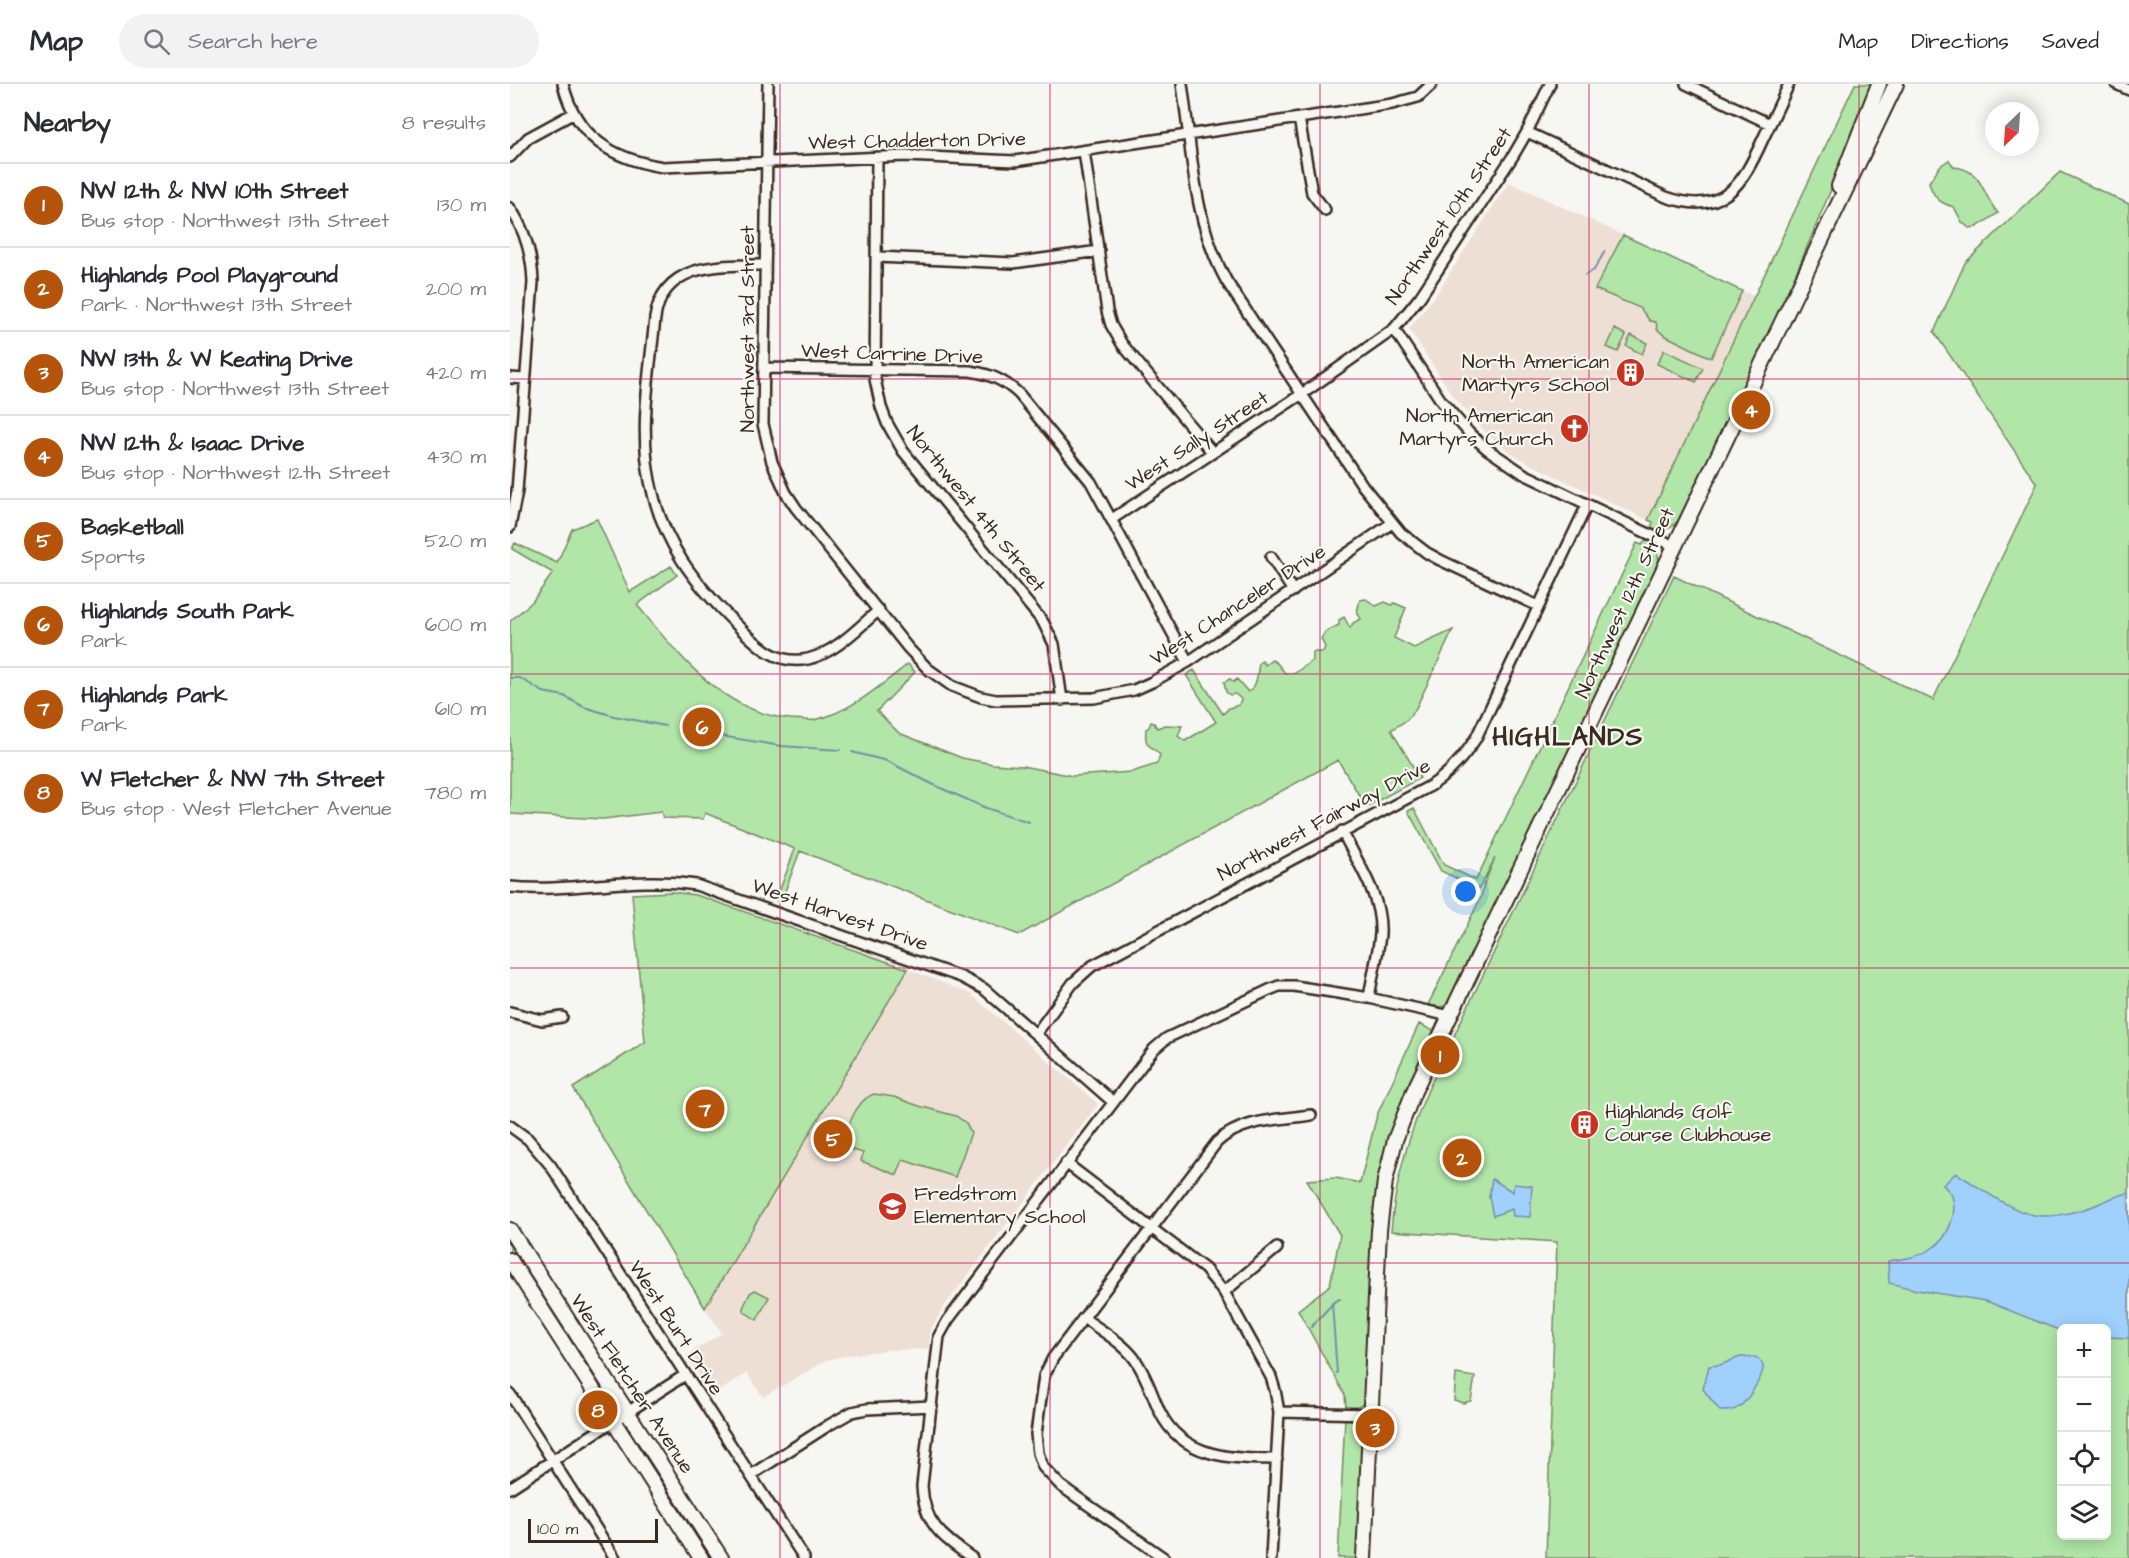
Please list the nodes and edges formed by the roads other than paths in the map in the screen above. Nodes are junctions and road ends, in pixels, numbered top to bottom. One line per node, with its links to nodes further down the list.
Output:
1 (563, 84): 12 (street, West Chadderton Drive)
2 (768, 84): 20 (street, Northwest 3rd Street)
3 (1182, 84): 16 (street)
4 (1432, 84): 13 (street, West Chadderton Drive)
5 (1550, 84): 15 (street, Northwest 10th Street)
6 (1686, 84): 14 (street)
7 (1790, 84): 14 (street)
8 (1880, 84): 26 (main road, Northwest 12th Street)
9 (1896, 84): 26 (main road, Northwest 12th Street)
10 (2116, 84): 11 (street)
11 (2129, 90)
12 (573, 113): 18 (street); 20 (street, West Chadderton Drive)
13 (1299, 118): 16 (street, West Chadderton Drive); 22 (street)
14 (1770, 123): 15 (street)
15 (1527, 132): 27 (street, Northwest 10th Street)
16 (1190, 135): 17 (street, West Chadderton Drive); 32 (street)
17 (1084, 151): 19 (street, West Chadderton Drive); 23 (street)
18 (510, 157)
19 (878, 157): 20 (street, West Chadderton Drive); 24 (street, Northwest 4th Street)
20 (767, 162): 25 (street, Northwest 3rd Street)
21 (510, 208): 31 (street)
22 (1324, 210)
23 (1099, 251): 24 (street); 33 (street)
24 (877, 257): 29 (street, Northwest 4th Street)
25 (765, 265): 28 (street, Northwest 3rd Street); 43 (street)
26 (1805, 272): 39 (main road, Northwest 12th Street)
27 (1394, 329): 32 (street, Northwest 10th Street); 35 (street)
28 (764, 368): 29 (street, West Carrine Drive); 43 (street, Northwest 3rd Street)
29 (875, 369): 36 (street, West Carrine Drive); 45 (street, Northwest 4th Street)
30 (510, 378): 31 (street)
31 (525, 379): 34 (street)
32 (1302, 394): 33 (street, West Sally Street); 37 (street)
33 (1212, 452): 36 (street, West Sally Street)
34 (513, 490): 38 (street)
35 (1587, 505): 39 (street); 42 (street, Northwest Fairway Drive)
36 (1112, 519): 44 (street, West Carrine Drive)
37 (1392, 523): 41 (street, West Chanceler Drive); 42 (street)
38 (510, 527)
39 (1674, 546): 50 (main road, Northwest 12th Street)
40 (1271, 557): 41 (street)
41 (1293, 591): 44 (street, West Chanceler Drive)
42 (1538, 606): 46 (street, Northwest Fairway Drive)
43 (879, 610): 45 (street, West Chanceler Drive)
44 (1188, 662): 45 (street, West Chanceler Drive)
45 (1062, 700)
46 (1342, 831): 48 (street); 52 (street, Northwest Fairway Drive)
47 (510, 887): 52 (street, West Harvest Drive)
48 (1369, 998): 50 (street); 53 (street)
49 (510, 1012): 51 (street)
50 (1450, 1016): 68 (main road, Northwest 12th Street)
51 (562, 1017)
52 (1036, 1034): 53 (street, West Harvest Drive)
53 (1113, 1102): 56 (street)
54 (1311, 1115): 57 (street)
55 (510, 1126): 63 (street, West Burt Drive)
56 (1066, 1163): 57 (street); 65 (street)
57 (1151, 1228): 61 (street); 62 (street)
58 (510, 1230): 66 (main road, West Fletcher Avenue)
59 (1277, 1248): 61 (street)
60 (510, 1260): 69 (main road, West Fletcher Avenue)
61 (1224, 1292): 67 (street)
62 (1084, 1318): 70 (street); 79 (street)
63 (685, 1375): 66 (street); 72 (street, West Burt Drive)
64 (510, 1394): 71 (street)
65 (932, 1406): 72 (street); 78 (street)
66 (627, 1412): 69 (street); 76 (main road, West Fletcher Avenue)
67 (1279, 1412): 68 (street); 70 (street)
68 (1370, 1414): 81 (main road, Northwest 12th Street)
69 (613, 1421): 71 (street); 75 (main road, West Fletcher Avenue)
70 (1277, 1459): 80 (street)
71 (553, 1461): 73 (street); 74 (street)
72 (751, 1475): 77 (street, West Burt Drive)
73 (510, 1488)
74 (612, 1557)
75 (701, 1558)
76 (721, 1558)
77 (804, 1558)
78 (972, 1558)
79 (1164, 1558)
80 (1271, 1558)
81 (1364, 1558)

